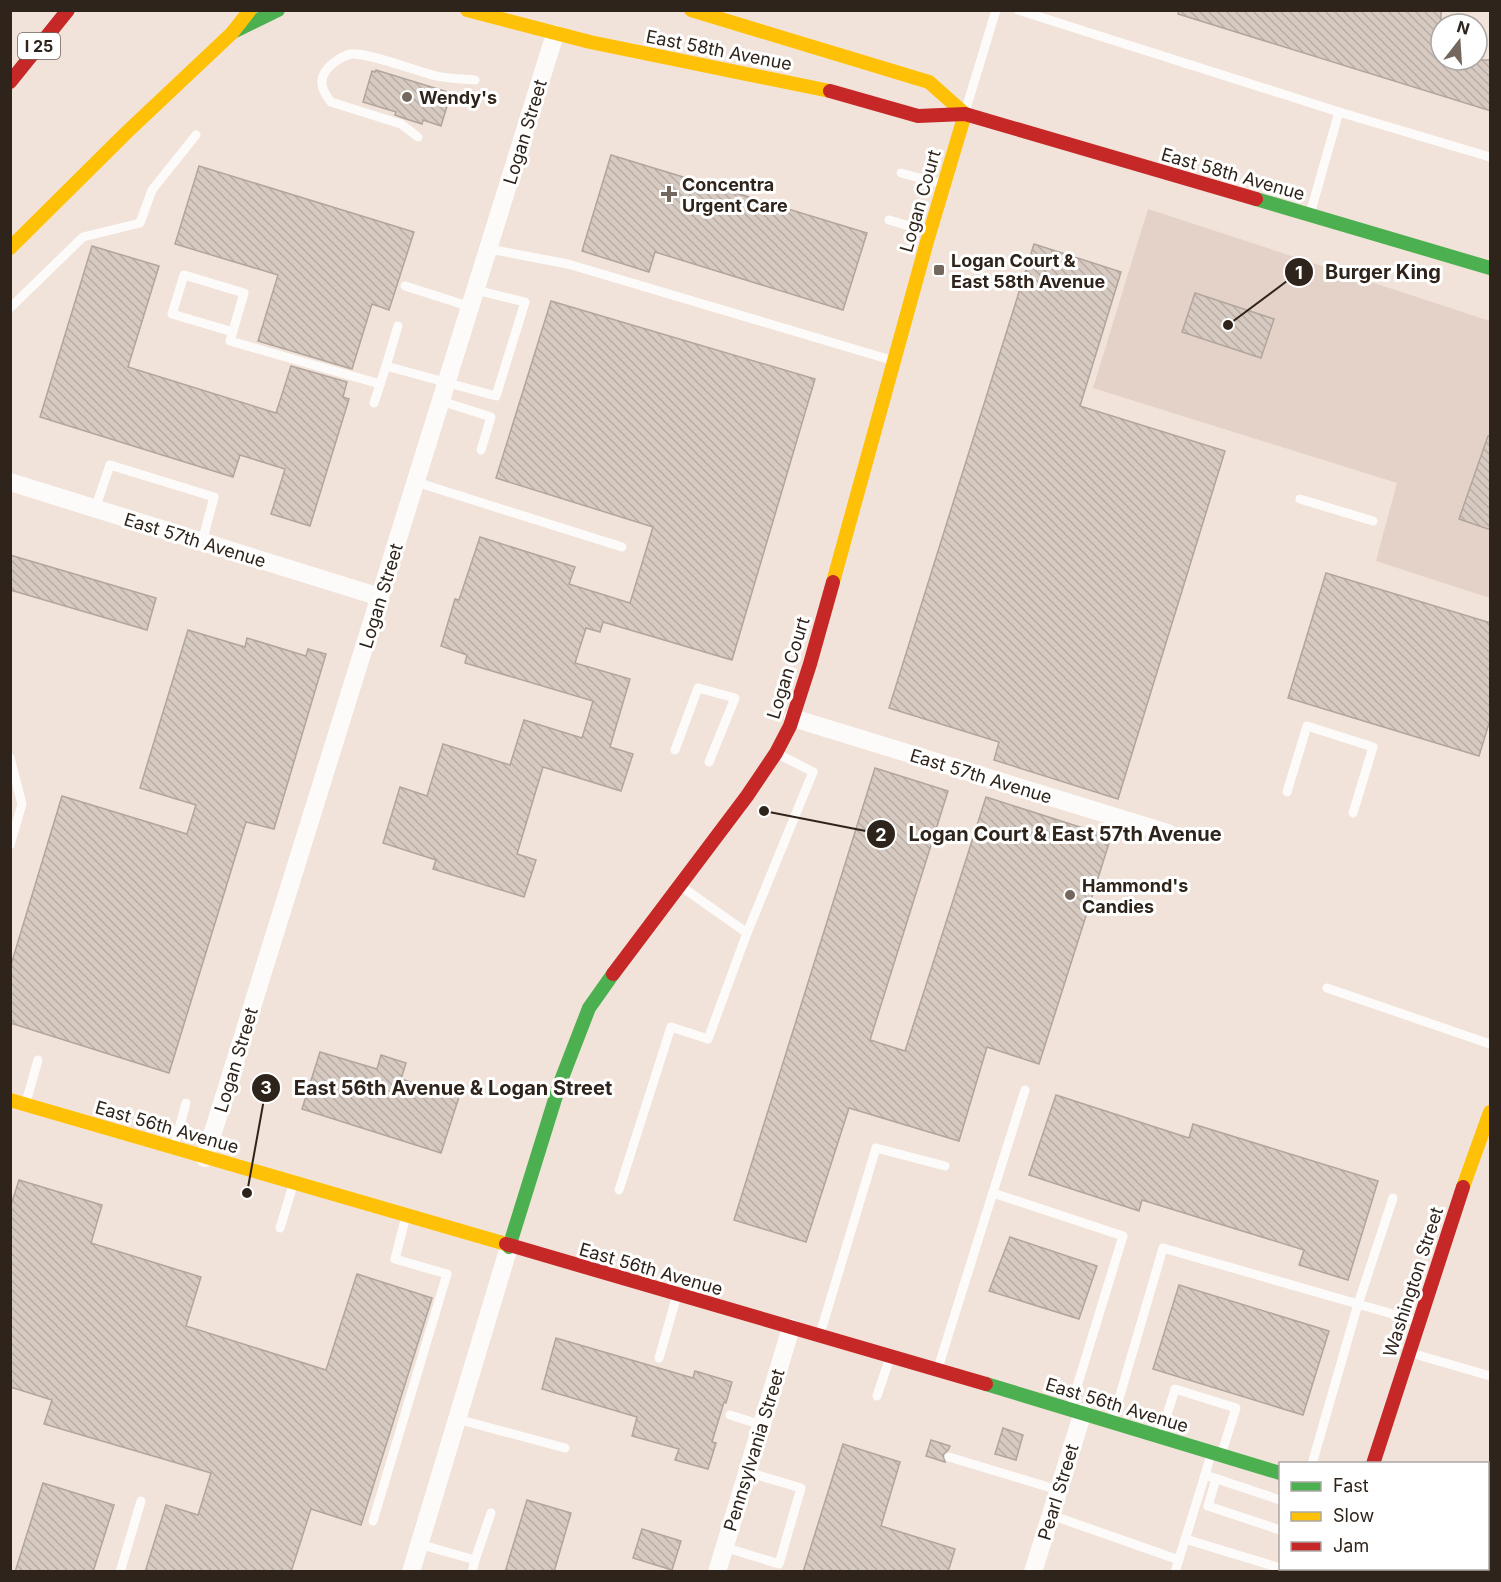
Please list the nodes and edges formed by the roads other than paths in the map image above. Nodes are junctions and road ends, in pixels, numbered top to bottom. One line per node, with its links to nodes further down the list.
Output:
1 (68, 10): 13 (main road, I 25)
2 (250, 10): 10 (main road)
3 (278, 10): 10 (main road)
4 (467, 10): 9 (main road, East 58th Avenue)
5 (691, 10): 15 (main road, East 58th Avenue)
6 (996, 10): 15 (lane)
7 (1018, 10): 14 (lane)
8 (540, 13): 9 (main road)
9 (511, 22): 11 (main road, East 58th Avenue)
10 (232, 33): 24 (main road)
11 (555, 34): 15 (main road, East 58th Avenue); 25 (street, Logan Street)
12 (475, 80): 17 (lane)
13 (10, 82)
14 (1339, 112): 18 (lane); 21 (lane)
15 (965, 114): 20 (main road, Logan Court); 21 (main road, East 58th Avenue)
16 (196, 135): 29 (lane)
17 (418, 137)
18 (1491, 157)
19 (901, 173): 20 (lane)
20 (944, 184): 23 (main road, Logan Court)
21 (1310, 215): 26 (main road, East 58th Avenue)
22 (889, 220): 23 (lane)
23 (930, 232): 32 (main road, Logan Court)
24 (10, 248)
25 (489, 249): 28 (street, Logan Street); 32 (lane)
26 (1491, 268)
27 (405, 286): 28 (lane)
28 (473, 298): 34 (street, Logan Street); 34 (lane)
29 (10, 308)
30 (398, 326): 33 (lane)
31 (232, 332): 31 (lane); 35 (lane)
32 (894, 360): 47 (main road, Logan Court)
33 (386, 366): 34 (lane); 35 (lane)
34 (447, 382): 36 (street, Logan Street)
35 (380, 384): 37 (lane)
36 (441, 401): 38 (lane); 40 (street, Logan Street)
37 (374, 403)
38 (481, 450)
39 (10, 482): 42 (street, East 57th Avenue)
40 (416, 482): 45 (lane); 46 (street, Logan Street)
41 (1300, 499): 43 (lane)
42 (95, 509): 44 (street, East 57th Avenue); 44 (lane)
43 (1373, 521)
44 (202, 542): 46 (street, East 57th Avenue)
45 (622, 547)
46 (380, 597): 67 (street, Logan Street)
47 (793, 718): 49 (main road, Logan Court); 54 (street, East 57th Avenue)
48 (675, 750): 51 (lane)
49 (776, 753): 56 (main road, Logan Court); 57 (lane)
50 (10, 758): 55 (lane)
51 (709, 762)
52 (1287, 792): 53 (lane)
53 (1353, 813)
54 (1168, 834)
55 (10, 845)
56 (680, 886): 57 (lane); 75 (main road, Logan Court)
57 (747, 933): 70 (lane)
58 (1327, 988): 59 (lane)
59 (1491, 1044)
60 (39, 1060): 64 (lane)
61 (1025, 1090): 71 (lane)
62 (10, 1100): 64 (main road, East 56th Avenue)
63 (186, 1102): 66 (lane)
64 (26, 1105): 66 (main road, East 56th Avenue)
65 (1491, 1112): 78 (main road, Washington Street)
66 (174, 1148): 67 (main road, East 56th Avenue)
67 (205, 1158): 69 (main road, East 56th Avenue)
68 (945, 1166): 80 (lane)
69 (293, 1183): 73 (main road, East 56th Avenue); 74 (lane)
70 (619, 1190)
71 (993, 1193): 84 (lane); 87 (lane)
72 (1393, 1198): 77 (lane)
73 (406, 1216): 75 (main road, East 56th Avenue); 107 (lane)
74 (280, 1228)
75 (509, 1246): 76 (main road, East 56th Avenue); 89 (street)
76 (677, 1295): 79 (main road, East 56th Avenue); 83 (lane)
77 (1358, 1304): 78 (lane); 90 (lane); 96 (lane)
78 (1419, 1322): 81 (main road, Washington Street)
79 (791, 1328): 80 (main road, East 56th Avenue); 91 (street, Pennsylvania Street)
80 (820, 1336): 82 (main road, East 56th Avenue)
81 (1409, 1352): 85 (lane); 97 (main road, Washington Street)
82 (890, 1357): 84 (main road, East 56th Avenue); 86 (lane)
83 (659, 1358)
84 (938, 1371): 87 (main road, East 56th Avenue)
85 (1491, 1376)
86 (877, 1396)
87 (1076, 1411): 90 (main road, East 56th Avenue); 102 (street, Pearl Street)
88 (730, 1415): 91 (lane)
89 (457, 1419): 93 (lane); 110 (street)
90 (1112, 1421): 92 (main road, East 56th Avenue)
91 (762, 1425): 98 (street, Pennsylvania Street)
92 (1160, 1436): 94 (main road, East 56th Avenue); 94 (lane)
93 (566, 1448)
94 (1216, 1453): 99 (main road, East 56th Avenue); 100 (lane)
95 (949, 1457): 102 (lane)
96 (1313, 1462)
97 (1374, 1462)
98 (747, 1472): 111 (street, Pennsylvania Street); 111 (lane)
99 (1279, 1472)
100 (1205, 1475): 101 (lane); 109 (lane)
101 (1216, 1479): 103 (lane); 108 (lane)
102 (1058, 1490): 106 (street, Pearl Street)
103 (1279, 1499)
104 (141, 1501): 115 (lane)
105 (491, 1513): 112 (lane)
106 (1051, 1515): 113 (lane); 119 (street, Pearl Street)
107 (373, 1521)
108 (1279, 1529)
109 (1185, 1539): 113 (lane); 114 (lane)
110 (419, 1544): 112 (lane); 116 (street)
111 (724, 1547): 118 (street, Pennsylvania Street)
112 (475, 1560): 117 (lane)
113 (1179, 1560): 120 (lane)
114 (1279, 1567)
115 (120, 1572)
116 (411, 1572)
117 (472, 1572)
118 (717, 1572)
119 (1033, 1572)
120 (1175, 1572)

